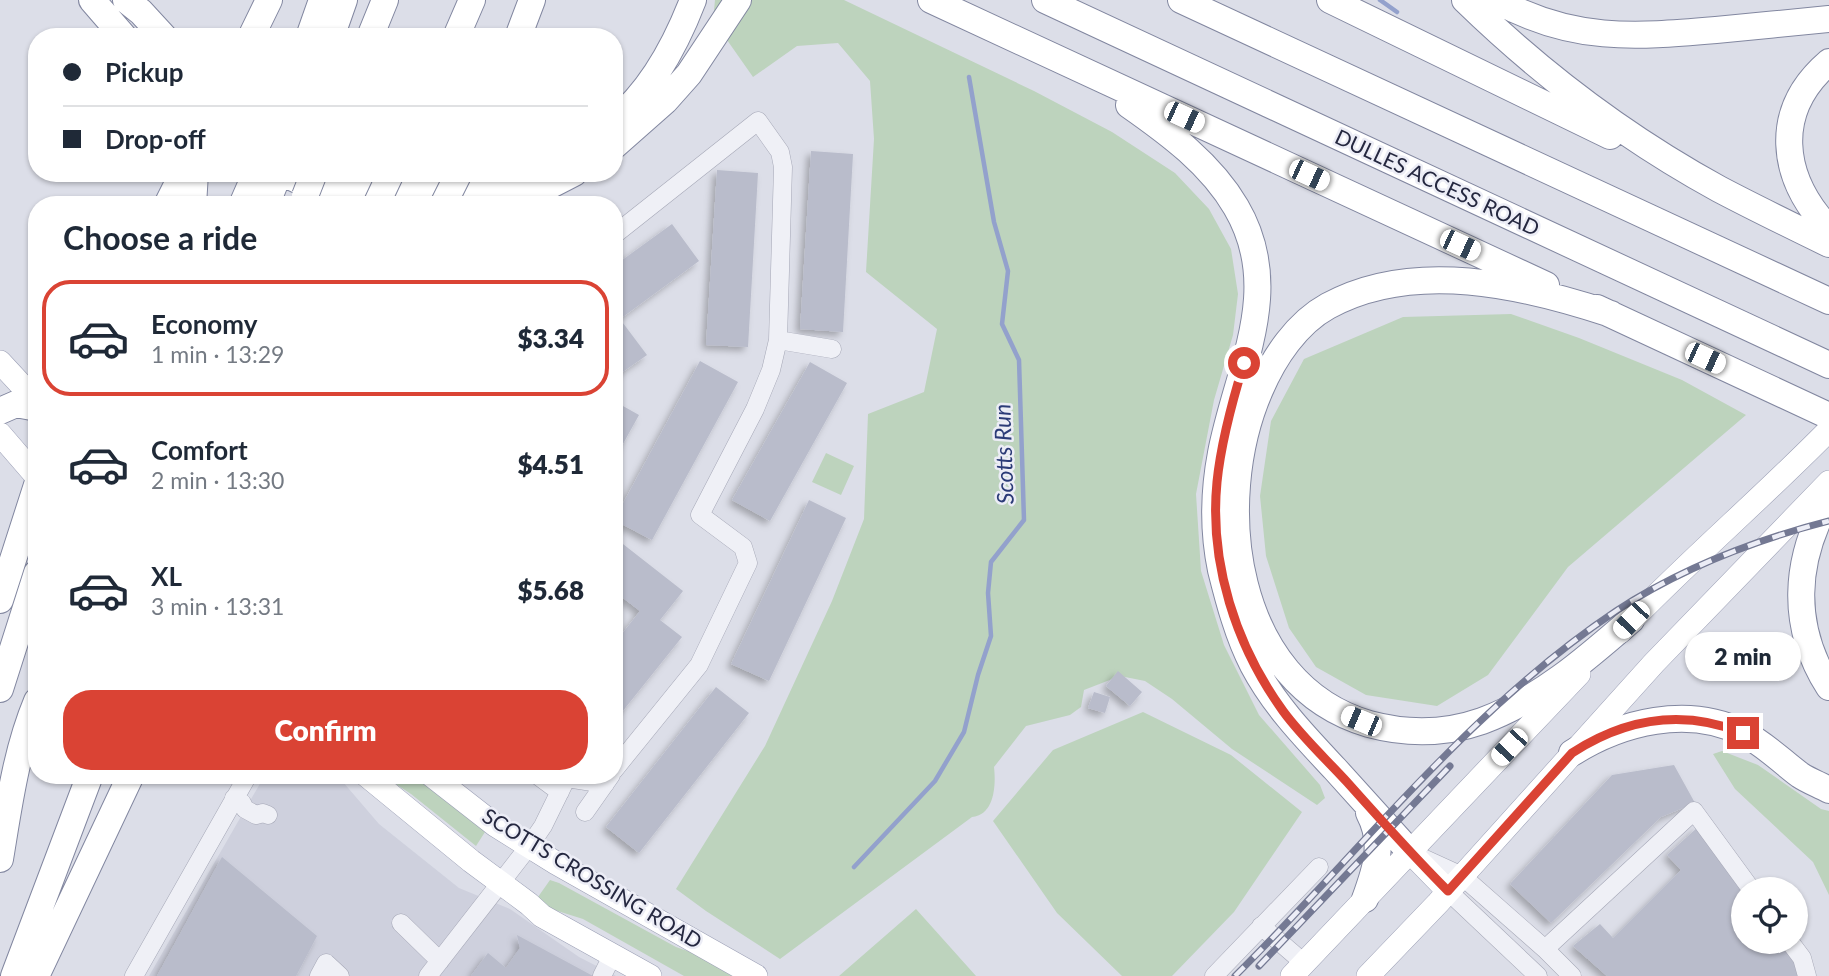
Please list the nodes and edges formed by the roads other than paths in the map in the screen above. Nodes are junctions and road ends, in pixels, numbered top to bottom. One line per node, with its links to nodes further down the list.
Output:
1 (269, 0): 18 (highway)
2 (322, 0): 19 (highway)
3 (344, 0): 20 (highway)
4 (385, 0): 21 (highway)
5 (472, 0): 22 (highway)
6 (532, 0): 23 (highway)
7 (693, 0): 26 (highway)
8 (738, 0): 27 (highway)
9 (931, 0): 24 (highway)
10 (1045, 0): 45 (highway, DULLES ACCESS ROAD)
11 (1181, 0): 40 (highway)
12 (1330, 0): 33 (highway)
13 (1465, 0): 33 (highway)
14 (1496, 0): 16 (highway)
15 (123, 11): 17 (highway)
16 (1829, 19)
17 (150, 28)
18 (255, 28)
19 (312, 28)
20 (334, 28)
21 (374, 28)
22 (460, 28)
23 (522, 28)
24 (1025, 44): 41 (highway); 71 (highway)
25 (1829, 62): 38 (highway)
26 (623, 111)
27 (623, 138)
28 (268, 182): 34 (highway)
29 (273, 182): 35 (highway)
30 (372, 182): 31 (highway)
31 (489, 182)
32 (557, 182): 36 (highway)
33 (1718, 188): 39 (highway)
34 (252, 196)
35 (331, 196)
36 (521, 196)
37 (623, 227): 42 (street)
38 (1829, 229)
39 (1829, 244)
40 (1829, 300)
41 (1611, 314): 47 (highway); 56 (highway)
42 (778, 340): 43 (street); 61 (street)
43 (832, 349)
44 (0, 362): 46 (main road)
45 (1826, 364)
46 (25, 404)
47 (1829, 416)
48 (1829, 430): 56 (main road)
49 (4, 439): 50 (main road)
50 (28, 467)
51 (1829, 482): 60 (main road)
52 (1829, 499): 57 (highway)
53 (28, 513): 54 (highway)
54 (0, 600)
55 (28, 601): 58 (highway)
56 (1631, 620): 76 (main road)
57 (1829, 687)
58 (0, 689)
59 (28, 721): 77 (highway)
60 (1572, 753): 70 (highway); 81 (main road)
61 (623, 759)
62 (71, 784): 87 (highway)
63 (87, 784): 91 (highway)
64 (127, 784): 92 (highway)
65 (245, 784): 72 (street)
66 (377, 784): 80 (main road)
67 (443, 784): 75 (main road, SCOTTS CROSSING ROAD)
68 (563, 784): 75 (street)
69 (604, 784): 73 (street)
70 (1829, 790)
71 (1359, 796): 76 (highway); 82 (highway)
72 (238, 801): 74 (street); 93 (street)
73 (585, 812)
74 (266, 814)
75 (530, 845): 80 (street); 98 (main road, SCOTTS CROSSING ROAD)
76 (1410, 852): 81 (main road); 82 (main road)
77 (0, 859)
78 (1319, 867): 84 (street)
79 (1742, 877): 85 (street)
80 (503, 883): 88 (street); 89 (main road)
81 (1455, 883): 85 (street); 100 (main road); 101 (street)
82 (1365, 899): 90 (main road)
83 (401, 923): 88 (street)
84 (1261, 926): 90 (street); 99 (street)
85 (1545, 949): 102 (street)
86 (1799, 954): 103 (street)
87 (0, 961)
88 (440, 961): 96 (street)
89 (607, 966): 97 (main road)
90 (1298, 970)
91 (14, 976)
92 (36, 976)
93 (134, 976)
94 (319, 976): 95 (street)
95 (340, 976)
96 (428, 976)
97 (650, 976)
98 (756, 976)
99 (1214, 976)
100 (1368, 976)
101 (1538, 976)
102 (1572, 976)
103 (1807, 976)

